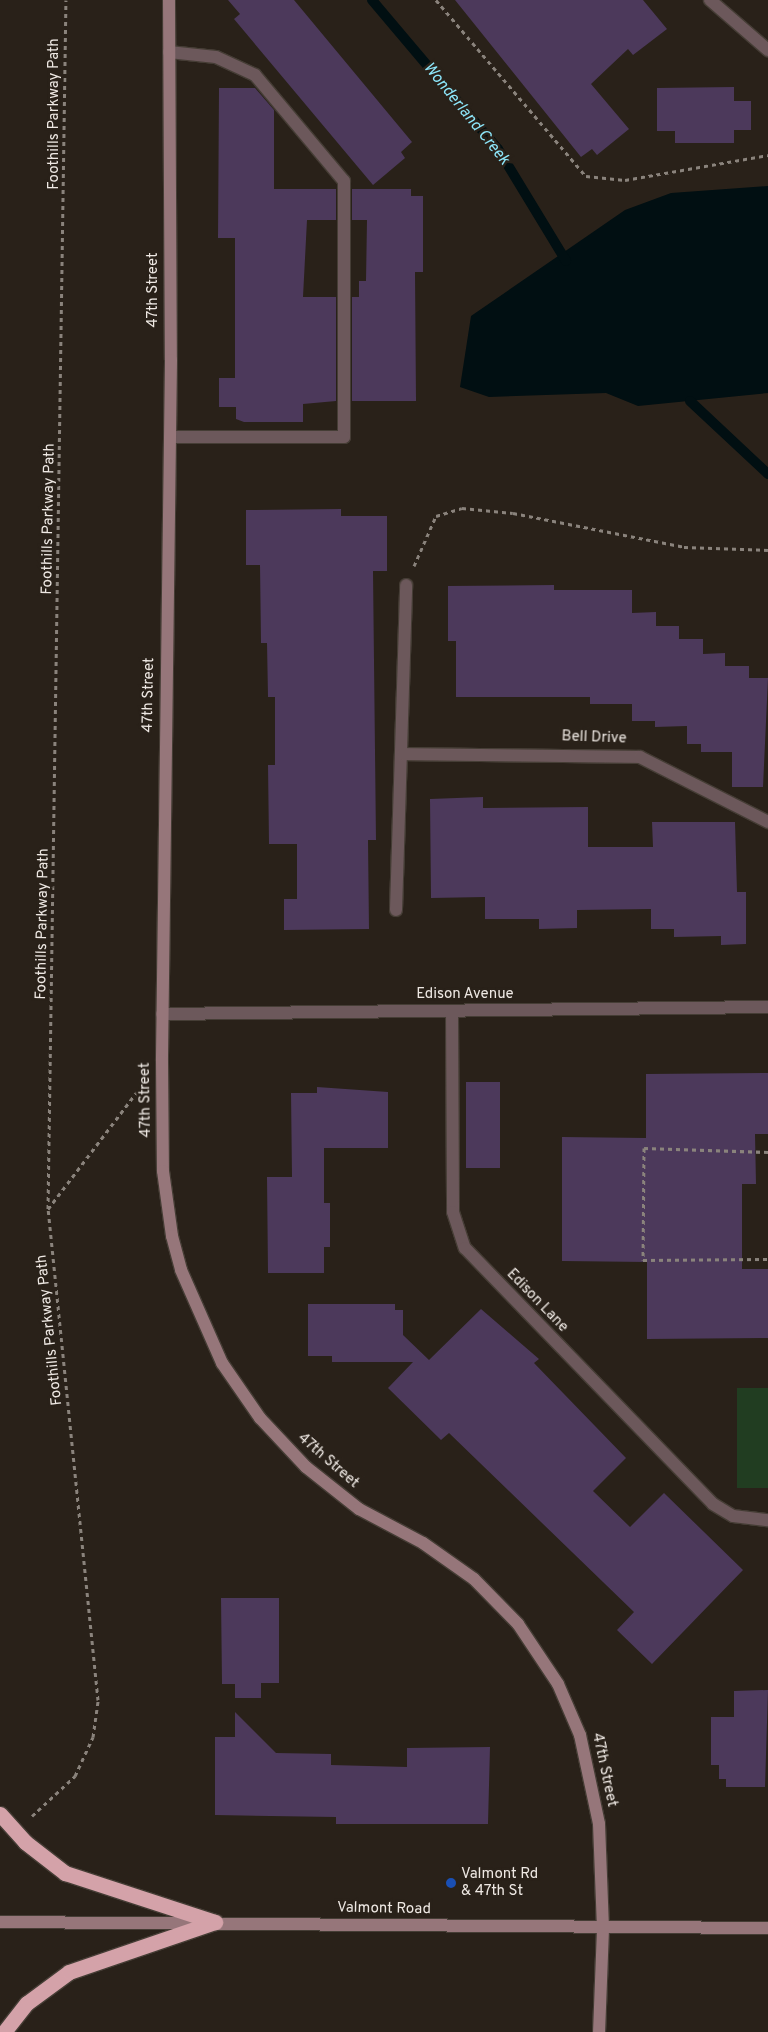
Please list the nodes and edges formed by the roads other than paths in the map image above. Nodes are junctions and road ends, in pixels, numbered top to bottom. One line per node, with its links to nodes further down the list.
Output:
1 (168, 0): 4 (street, 47th Street)
2 (710, 0): 3 (street)
3 (768, 50)
4 (169, 52): 5 (street, 47th Street); 5 (street)
5 (170, 437): 12 (street, 47th Street)
6 (406, 585): 7 (street)
7 (403, 754): 8 (street, Bell Drive); 9 (street)
8 (768, 822)
9 (396, 910)
10 (768, 1007): 11 (street, Edison Avenue)
11 (452, 1011): 12 (street, Edison Avenue); 13 (street, Edison Lane)
12 (162, 1014): 18 (street, 47th Street)
13 (768, 1520)
14 (0, 1814): 16 (highway)
15 (0, 1922): 16 (street, Valmont Road)
16 (215, 1922): 18 (street, Valmont Road); 19 (highway)
17 (768, 1928): 18 (street, Valmont Road)
18 (603, 1929): 20 (street, 47th Street)
19 (4, 2032)
20 (599, 2032)

